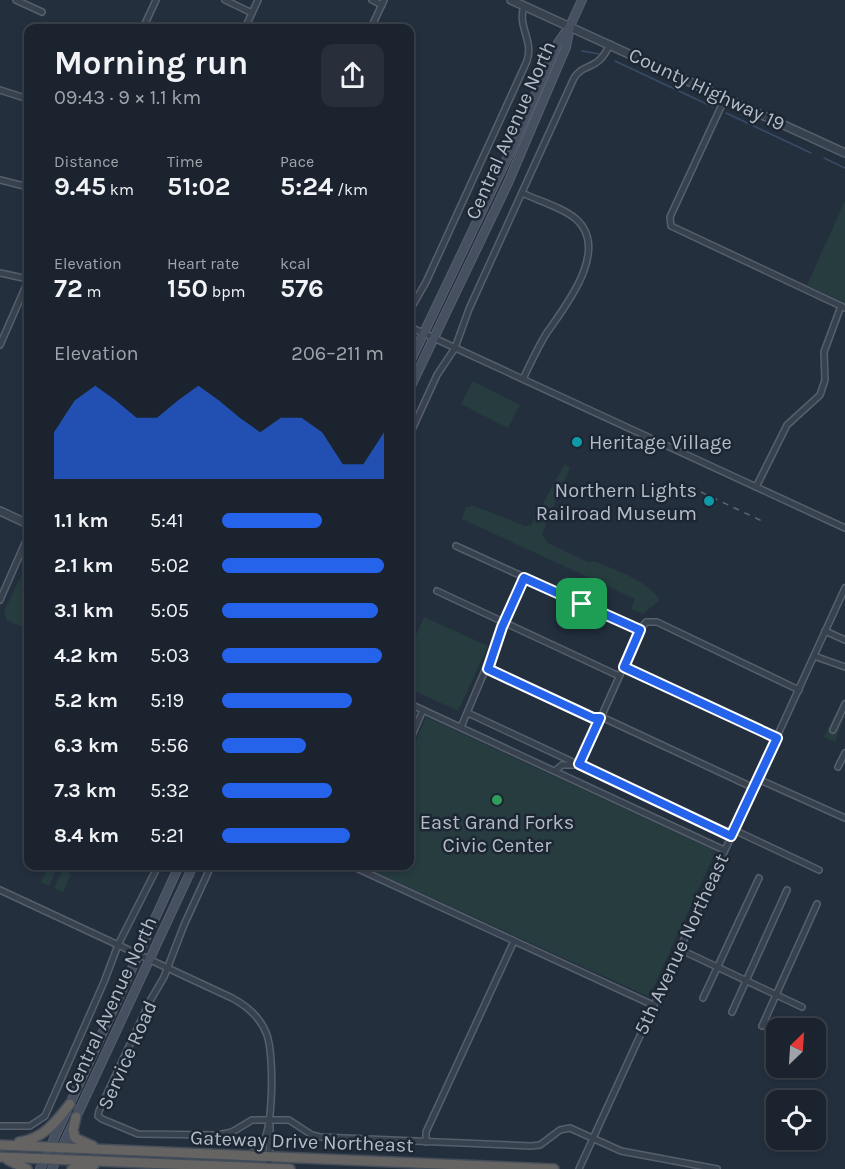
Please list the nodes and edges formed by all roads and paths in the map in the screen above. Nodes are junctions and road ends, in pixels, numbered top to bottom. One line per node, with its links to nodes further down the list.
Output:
1 (16, 0): 10 (street)
2 (156, 0): 12 (street)
3 (225, 0): 11 (street)
4 (258, 0): 11 (street)
5 (372, 0): 8 (street)
6 (511, 0): 9 (street, County Highway 19)
7 (582, 0): 15 (main road)
8 (383, 2): 14 (street)
9 (524, 6): 15 (street, County Highway 19); 27 (street)
10 (42, 12)
11 (252, 13): 13 (street)
12 (144, 24)
13 (247, 24)
14 (373, 24)
15 (570, 26): 16 (street, County Highway 19); 30 (main road, Central Avenue North); 31 (main road, Central Avenue North)
16 (610, 44): 19 (street, County Highway 19); 23 (street)
17 (0, 90): 18 (street)
18 (24, 98)
19 (725, 98): 20 (street, County Highway 19); 28 (street)
20 (845, 153)
21 (0, 180): 22 (street)
22 (24, 186)
23 (522, 193): 33 (street); 36 (street)
24 (0, 273): 25 (street)
25 (24, 279)
26 (24, 289): 32 (street)
27 (414, 303)
28 (843, 307): 38 (street)
29 (414, 329): 30 (street)
30 (422, 333): 31 (street); 34 (main road, Central Avenue North)
31 (432, 338): 33 (street); 35 (main road, Central Avenue North)
32 (0, 345)
33 (455, 348): 36 (street); 37 (street)
34 (414, 352)
35 (414, 379)
36 (523, 379): 38 (street)
37 (414, 425)
38 (756, 487): 41 (street)
39 (0, 511): 40 (street)
40 (24, 522)
41 (845, 528)
42 (24, 545): 47 (street)
43 (456, 546): 44 (street)
44 (524, 578): 48 (street); 49 (street)
45 (845, 588): 50 (street, 5th Avenue Northeast)
46 (437, 591): 48 (street)
47 (0, 600)
48 (504, 623): 55 (street); 56 (street)
49 (640, 630): 53 (street); 57 (street)
50 (825, 631): 51 (street); 52 (street, 5th Avenue Northeast)
51 (845, 640)
52 (814, 656): 54 (street); 57 (street, 5th Avenue Northeast)
53 (624, 667): 56 (street); 66 (street)
54 (845, 667)
55 (488, 669): 61 (street); 62 (street)
56 (619, 676): 62 (street)
57 (799, 690): 66 (street, 5th Avenue Northeast)
58 (845, 704): 64 (street)
59 (414, 706): 60 (street)
60 (423, 710): 63 (street); 65 (street)
61 (468, 713): 63 (street); 68 (street)
62 (600, 718): 68 (street); 72 (street)
63 (461, 727): 70 (street)
64 (833, 730)
65 (414, 731)
66 (777, 738): 71 (street, 5th Avenue Northeast)
67 (845, 753): 69 (street)
68 (579, 764): 70 (street); 74 (street)
69 (838, 767)
70 (556, 770): 75 (street)
71 (758, 778): 72 (street, 5th Avenue Northeast); 73 (street)
72 (753, 788): 74 (street, 5th Avenue Northeast)
73 (845, 819)
74 (732, 833): 75 (street, 5th Avenue Northeast); 81 (street)
75 (724, 850): 88 (street, 5th Avenue Northeast)
76 (156, 870): 87 (street)
77 (177, 870): 89 (main road, Central Avenue North)
78 (191, 870): 90 (main road, Central Avenue North)
79 (209, 870): 92 (street, Service Road)
80 (361, 870): 86 (street)
81 (819, 870)
82 (759, 878): 91 (street)
83 (0, 890): 87 (street)
84 (787, 890): 93 (street)
85 (817, 904): 94 (street)
86 (514, 941): 96 (street); 105 (street)
87 (118, 945): 89 (street); 103 (street)
88 (679, 949): 91 (street); 96 (street, 5th Avenue Northeast)
89 (137, 953): 90 (street); 100 (main road, Central Avenue North)
90 (149, 959): 92 (street); 101 (main road, Central Avenue North)
91 (718, 967): 93 (street); 95 (street)
92 (168, 968): 102 (street); 102 (street, Service Road)
93 (747, 981): 94 (street); 98 (street)
94 (776, 994): 97 (street); 99 (street)
95 (703, 998)
96 (653, 1005): 104 (street, 5th Avenue Northeast)
97 (802, 1007)
98 (732, 1011)
99 (762, 1026)
100 (70, 1104): 106 (highway); 107 (main road, Central Avenue North)
101 (76, 1117): 108 (main road, Central Avenue North); 109 (highway)
102 (269, 1119): 105 (street, Service Road); 110 (street); 113 (street)
103 (0, 1126)
104 (593, 1137): 105 (street, Service Road); 123 (street, 5th Avenue Northeast); 124 (street, Service Road)
105 (426, 1142)
106 (0, 1144): 107 (highway, Gateway Drive Northeast)
107 (50, 1148): 108 (highway, Gateway Drive Northeast); 112 (main road, Central Avenue North)
108 (62, 1149): 109 (highway, Gateway Drive Northeast); 114 (main road, Central Avenue North)
109 (119, 1151): 110 (highway, Gateway Drive Northeast)
110 (242, 1157): 113 (highway, Gateway Drive Northeast)
111 (0, 1158): 112 (highway, Gateway Drive Northeast); 117 (highway)
112 (45, 1158): 114 (highway, Gateway Drive Northeast); 118 (main road, Central Avenue North)
113 (271, 1158): 116 (street); 122 (highway, Gateway Drive Northeast)
114 (56, 1159): 115 (highway, Gateway Drive Northeast); 119 (main road, Central Avenue North)
115 (116, 1162): 116 (highway, Gateway Drive Northeast); 120 (highway)
116 (269, 1168): 121 (highway, Gateway Drive Northeast)
117 (27, 1169)
118 (40, 1169)
119 (52, 1169)
120 (72, 1169)
121 (290, 1169)
122 (554, 1169)
123 (579, 1169)
124 (717, 1169)

